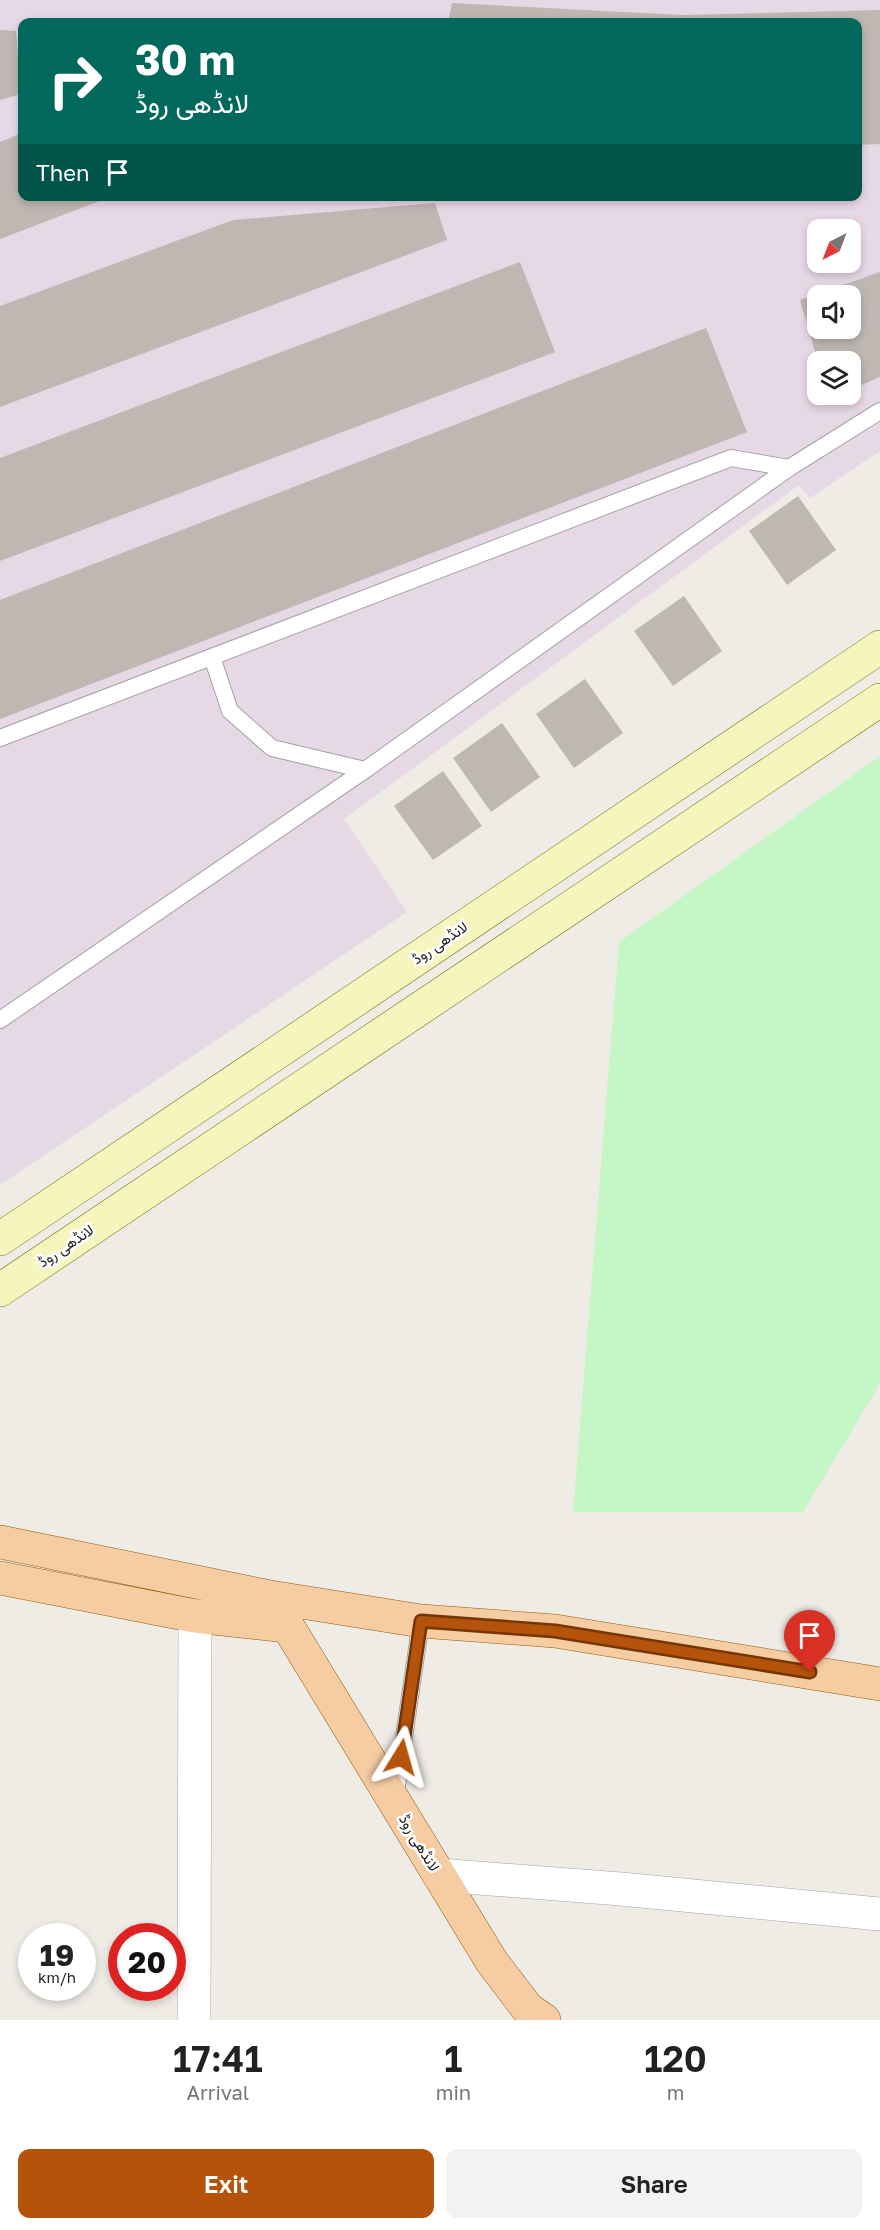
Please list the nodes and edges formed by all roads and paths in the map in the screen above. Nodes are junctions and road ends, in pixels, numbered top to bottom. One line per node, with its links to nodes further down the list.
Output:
1 (880, 411): 2 (lane)
2 (789, 468): 4 (lane); 7 (lane)
3 (880, 647): 8 (main road, لانڈھی روڈ)
4 (213, 657): 6 (lane); 7 (lane)
5 (880, 700): 10 (main road, لانڈھی روڈ)
6 (0, 738)
7 (365, 770): 12 (lane)
8 (567, 857): 9 (main road, لانڈھی روڈ); 10 (main road)
9 (514, 894): 11 (main road); 13 (main road, لانڈھی روڈ)
10 (591, 894): 11 (main road, لانڈھی روڈ)
11 (540, 928): 14 (main road, لانڈھی روڈ)
12 (0, 1020)
13 (0, 1239)
14 (0, 1290)
15 (0, 1542): 17 (main road)
16 (0, 1578): 18 (main road)
17 (270, 1597): 19 (main road); 20 (main road, لانڈھی روڈ)
18 (195, 1616): 20 (main road); 25 (street)
19 (421, 1621): 21 (main road); 22 (lane)
20 (287, 1626): 22 (main road, لانڈھی روڈ)
21 (880, 1684)
22 (395, 1803): 23 (main road, لانڈھی روڈ)
23 (439, 1875): 24 (street); 26 (main road, لانڈھی روڈ)
24 (880, 1914)
25 (194, 2020)
26 (544, 2020)

